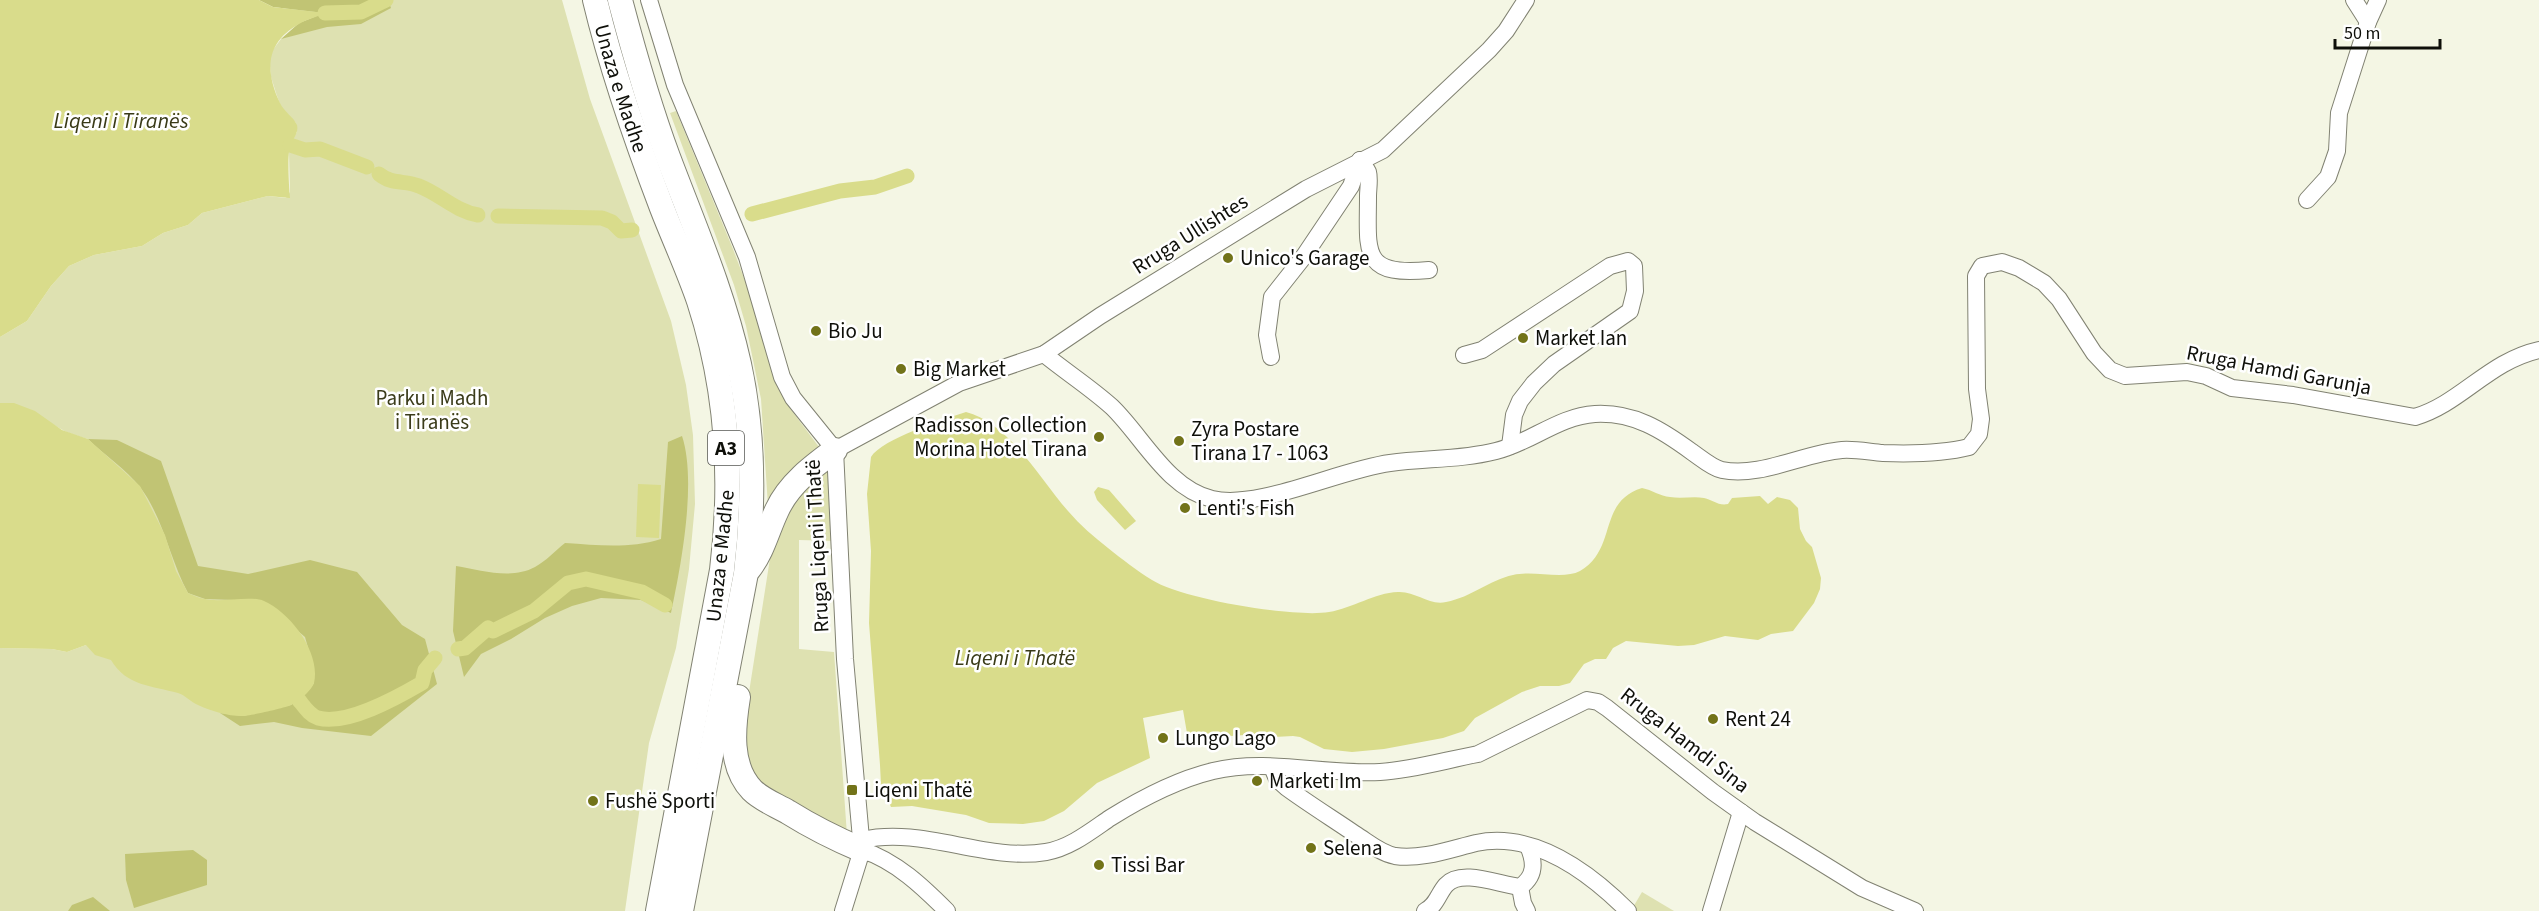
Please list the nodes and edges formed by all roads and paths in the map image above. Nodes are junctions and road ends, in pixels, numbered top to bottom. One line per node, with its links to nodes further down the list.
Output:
1 (595, 0): 23 (highway, Unaza e Madhe / A3)
2 (620, 0): 17 (highway, Unaza e Madhe / A3)
3 (649, 0): 16 (street, Rruga Liqeni i Thatë)
4 (1526, 0): 8 (street, Rruga Ullishtes)
5 (2354, 0): 7 (street)
6 (2378, 0): 7 (street)
7 (2368, 22): 9 (street)
8 (1360, 160): 10 (street); 12 (street, Rruga Ullishtes); 14 (street)
9 (2307, 200)
10 (1429, 270)
11 (2539, 350): 15 (street, Rruga Hamdi Garunja)
12 (1044, 354): 15 (street, Rruga Hamdi Garunja); 16 (street, Rruga Ullishtes)
13 (1464, 355): 15 (street)
14 (1271, 357)
15 (1510, 446)
16 (835, 450): 17 (highway); 20 (street, Rruga Liqeni i Thatë)
17 (745, 580): 20 (highway); 24 (highway, Unaza e Madhe / A3)
18 (1272, 766): 19 (street, Rruga Hamdi Sina); 20 (street, Rruga Hamdi Sina); 21 (street)
19 (1741, 812): 30 (street); 31 (street, Rruga Hamdi Sina)
20 (862, 845): 25 (street, Rruga Liqeni i Thatë); 26 (street)
21 (1528, 846): 22 (street); 29 (street)
22 (1520, 887): 27 (street); 28 (street)
23 (658, 911)
24 (681, 911)
25 (843, 911)
26 (947, 911)
27 (1425, 911)
28 (1527, 911)
29 (1628, 911)
30 (1711, 911)
31 (1915, 911)

